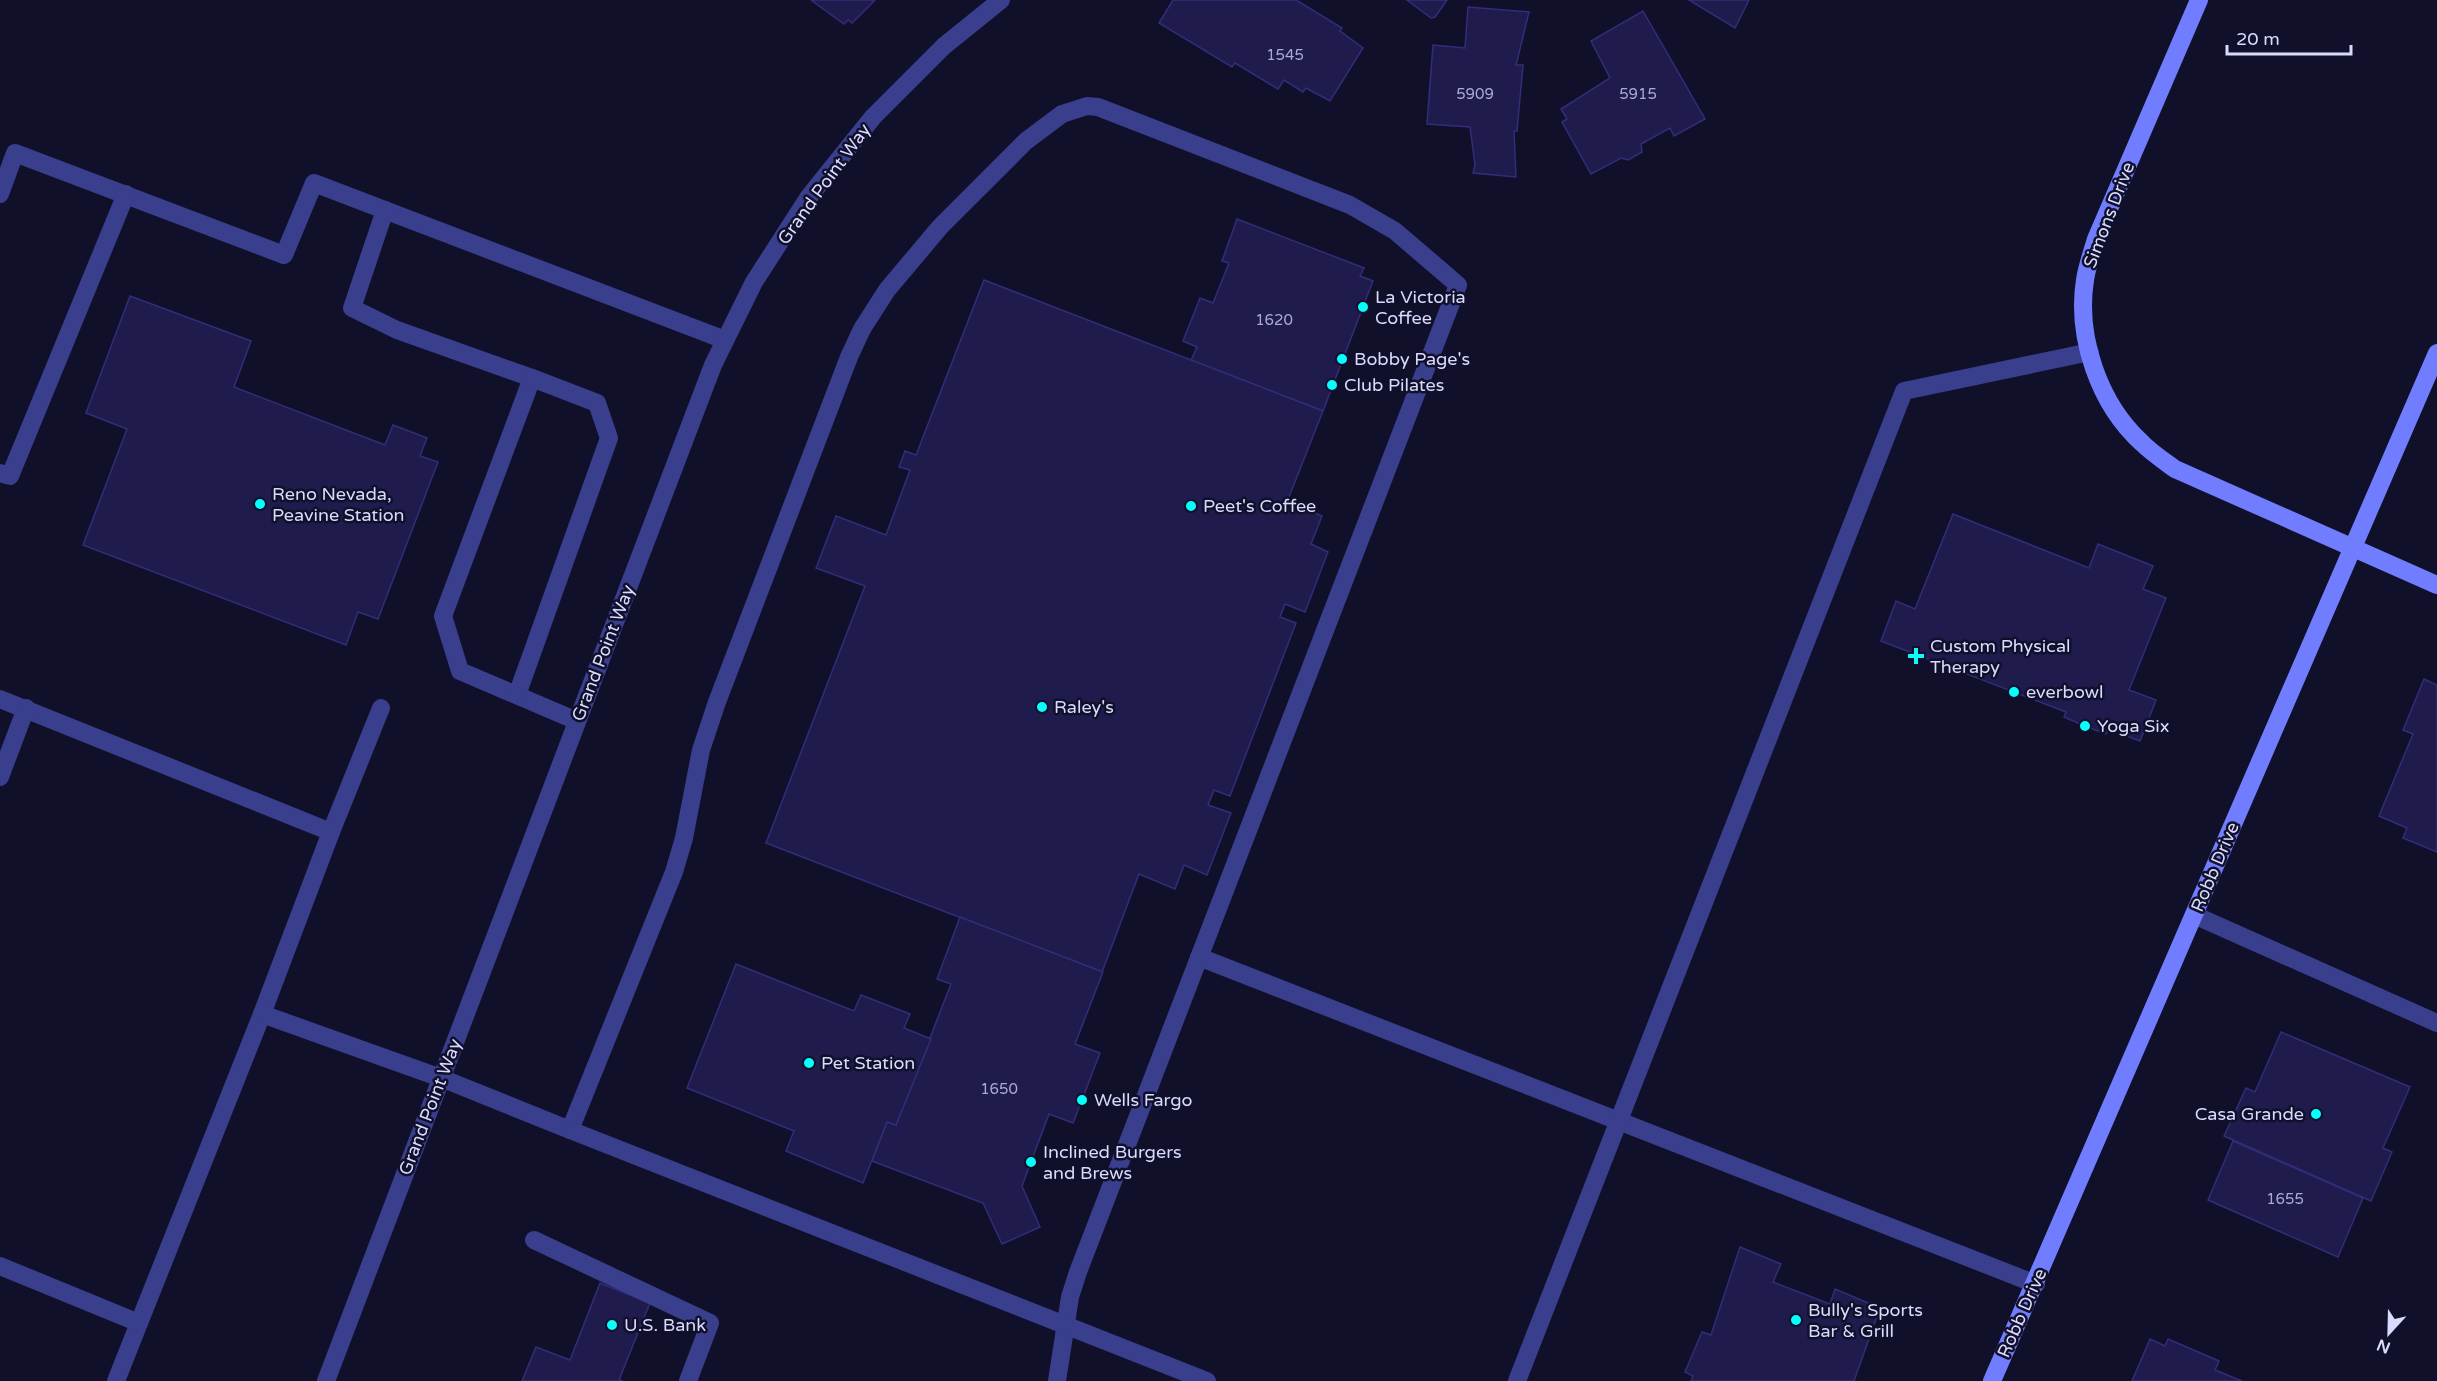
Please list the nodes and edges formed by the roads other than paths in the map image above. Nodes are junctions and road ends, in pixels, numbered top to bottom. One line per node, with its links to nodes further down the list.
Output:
1 (1001, 0): 6 (street, Grand Point Way)
2 (2199, 0): 7 (main road, Simons Drive)
3 (0, 194): 4 (street)
4 (126, 194): 5 (street); 10 (street)
5 (385, 210): 6 (street); 9 (street)
6 (725, 340): 17 (street, Grand Point Way)
7 (2090, 352): 11 (main road, Simons Drive); 25 (street)
8 (2437, 353): 11 (main road, Robb Drive)
9 (532, 378): 13 (street); 13 (street)
10 (0, 472)
11 (2352, 548): 12 (main road, Simons Drive); 20 (main road, Robb Drive)
12 (2437, 585)
13 (517, 695): 17 (street)
14 (0, 699): 15 (street)
15 (26, 708): 18 (street); 19 (street)
16 (381, 708): 19 (street)
17 (577, 721): 24 (street, Grand Point Way)
18 (0, 777)
19 (331, 832): 22 (street)
20 (2194, 915): 23 (street); 29 (main road, Robb Drive)
21 (1199, 957): 25 (street); 26 (street); 31 (street)
22 (262, 1014): 24 (street); 30 (street)
23 (2437, 1023)
24 (441, 1078): 26 (street); 34 (street, Grand Point Way)
25 (1619, 1121): 29 (street); 38 (street)
26 (570, 1130): 31 (street)
27 (534, 1240): 35 (street)
28 (0, 1266): 30 (street)
29 (2036, 1284): 39 (main road, Robb Drive)
30 (139, 1323): 33 (street)
31 (1065, 1324): 32 (street); 36 (street)
32 (1182, 1376): 37 (street)
33 (116, 1381)
34 (326, 1381)
35 (688, 1381)
36 (1057, 1381)
37 (1207, 1381)
38 (1517, 1381)
39 (1992, 1381)

